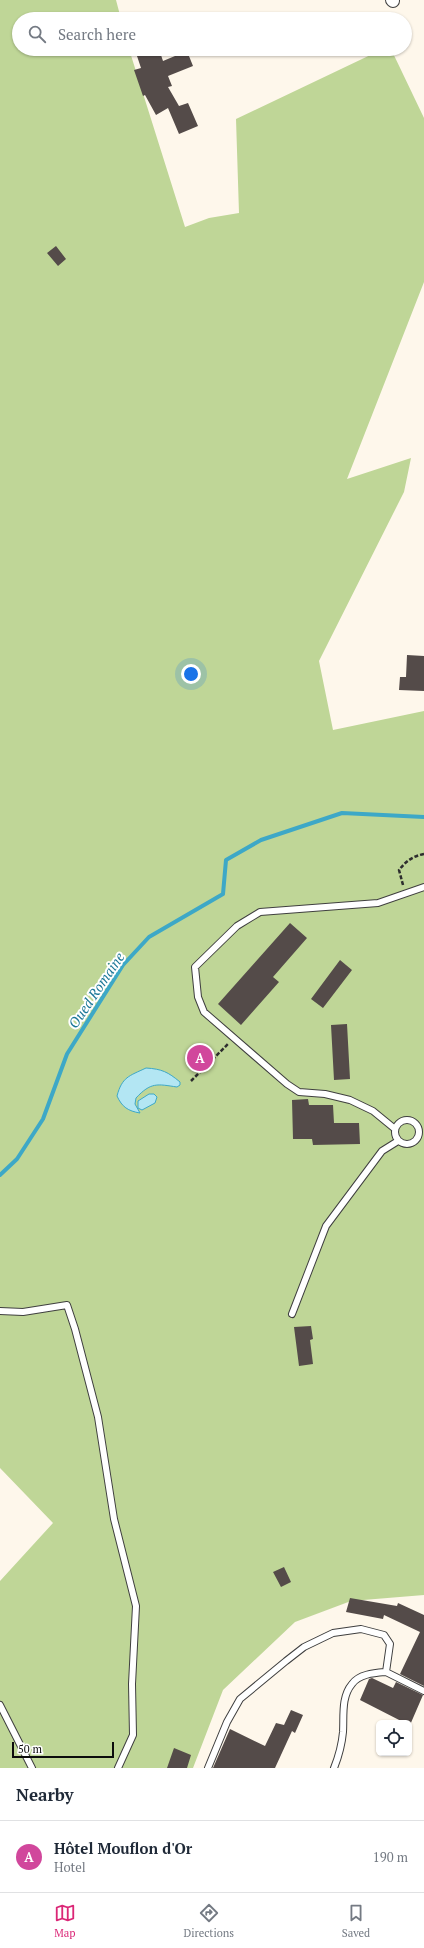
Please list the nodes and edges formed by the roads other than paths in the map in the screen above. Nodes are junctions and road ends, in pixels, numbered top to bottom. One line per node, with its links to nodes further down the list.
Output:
1 (424, 887): 2 (lane)
2 (395, 1129): 3 (lane); 4 (lane)
3 (421, 1138): 4 (lane)
4 (398, 1141): 6 (lane)
5 (0, 1311): 11 (lane)
6 (292, 1314)
7 (386, 1672): 8 (lane); 12 (lane); 13 (lane)
8 (424, 1691)
9 (0, 1705): 10 (lane)
10 (32, 1768)
11 (118, 1768)
12 (208, 1768)
13 (334, 1768)

